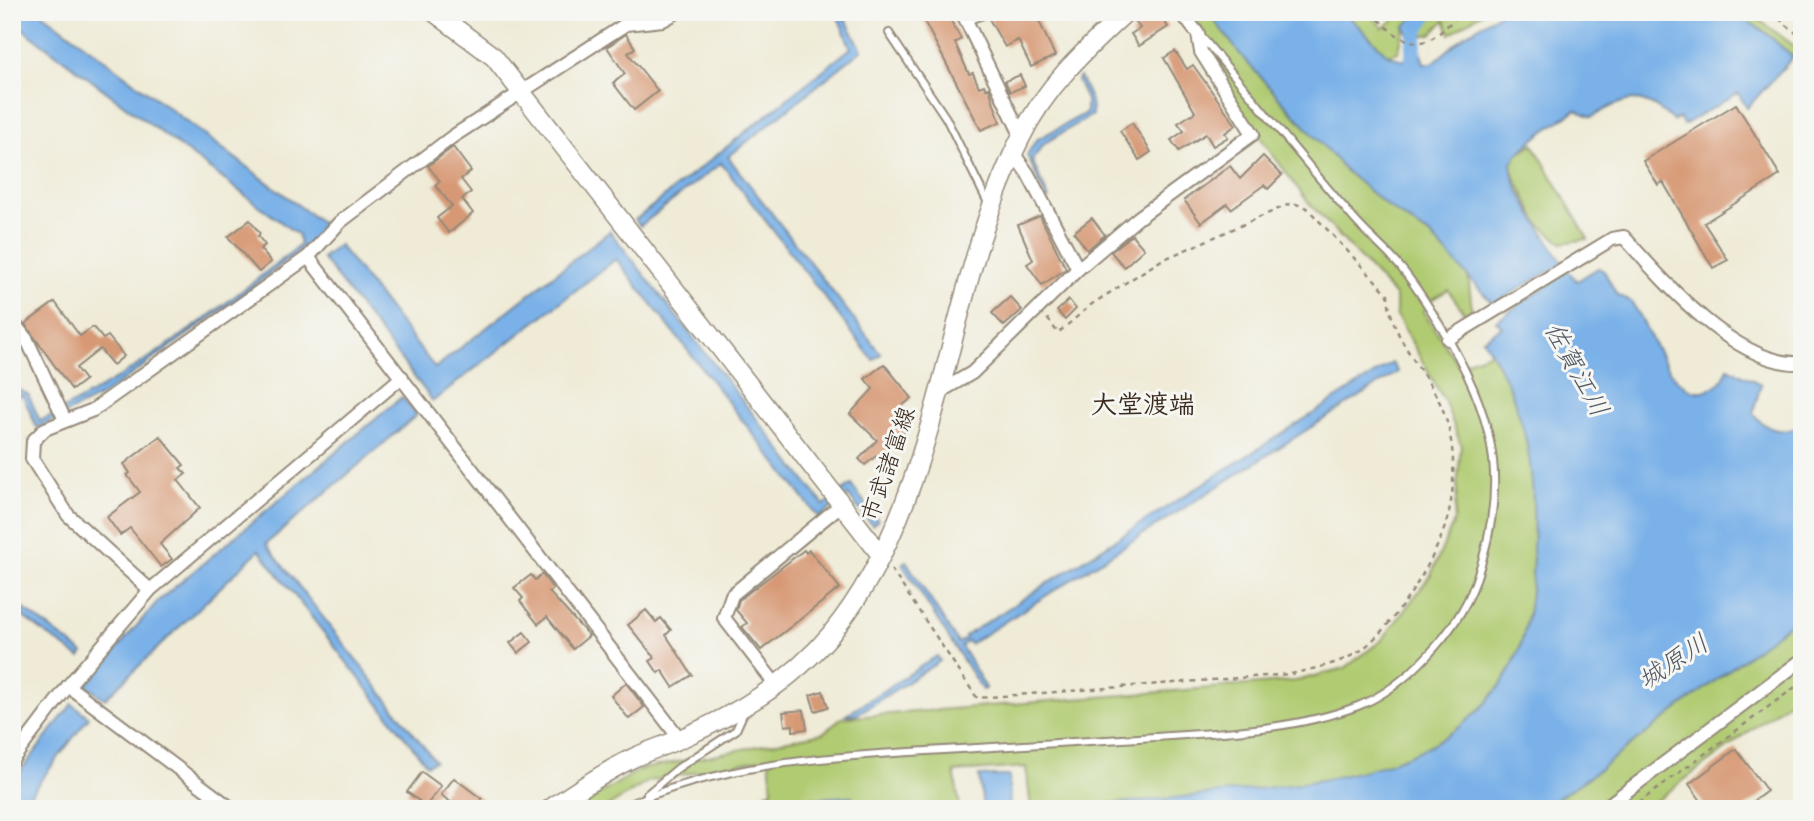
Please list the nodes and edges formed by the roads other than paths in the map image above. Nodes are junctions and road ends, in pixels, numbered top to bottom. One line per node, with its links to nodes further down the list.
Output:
1 (434, 12): 9 (main road)
2 (677, 12): 9 (street)
3 (983, 12): 6 (street)
4 (1126, 12): 10 (main road, 市武諸富線)
5 (1181, 12): 8 (street)
6 (963, 15): 10 (street)
7 (889, 33): 12 (lane)
8 (1198, 34): 14 (street); 16 (lane)
9 (522, 94): 13 (street); 21 (main road)
10 (1021, 135): 11 (main road, 市武諸富線)
11 (1014, 154): 12 (main road, 市武諸富線); 14 (street)
12 (991, 209): 19 (main road, 市武諸富線)
13 (308, 257): 18 (street); 20 (street)
14 (1078, 269): 19 (street)
15 (12, 321): 20 (street)
16 (1448, 339): 17 (street); 30 (lane)
17 (1802, 363)
18 (402, 377): 23 (street); 28 (street)
19 (939, 391): 22 (main road, 市武諸富線)
20 (62, 415): 23 (street)
21 (837, 499): 22 (main road); 25 (street)
22 (881, 555): 25 (main road, 市武諸富線)
23 (150, 590): 26 (street)
24 (1802, 660): 34 (street)
25 (776, 685): 27 (main road, 市武諸富線)
26 (68, 686): 29 (street); 31 (street)
27 (747, 706): 28 (main road, 市武諸富線); 30 (lane)
28 (680, 739): 32 (main road, 市武諸富線)
29 (12, 760)
30 (643, 797): 33 (lane)
31 (232, 809)
32 (550, 809)
33 (618, 809)
34 (1603, 809)

